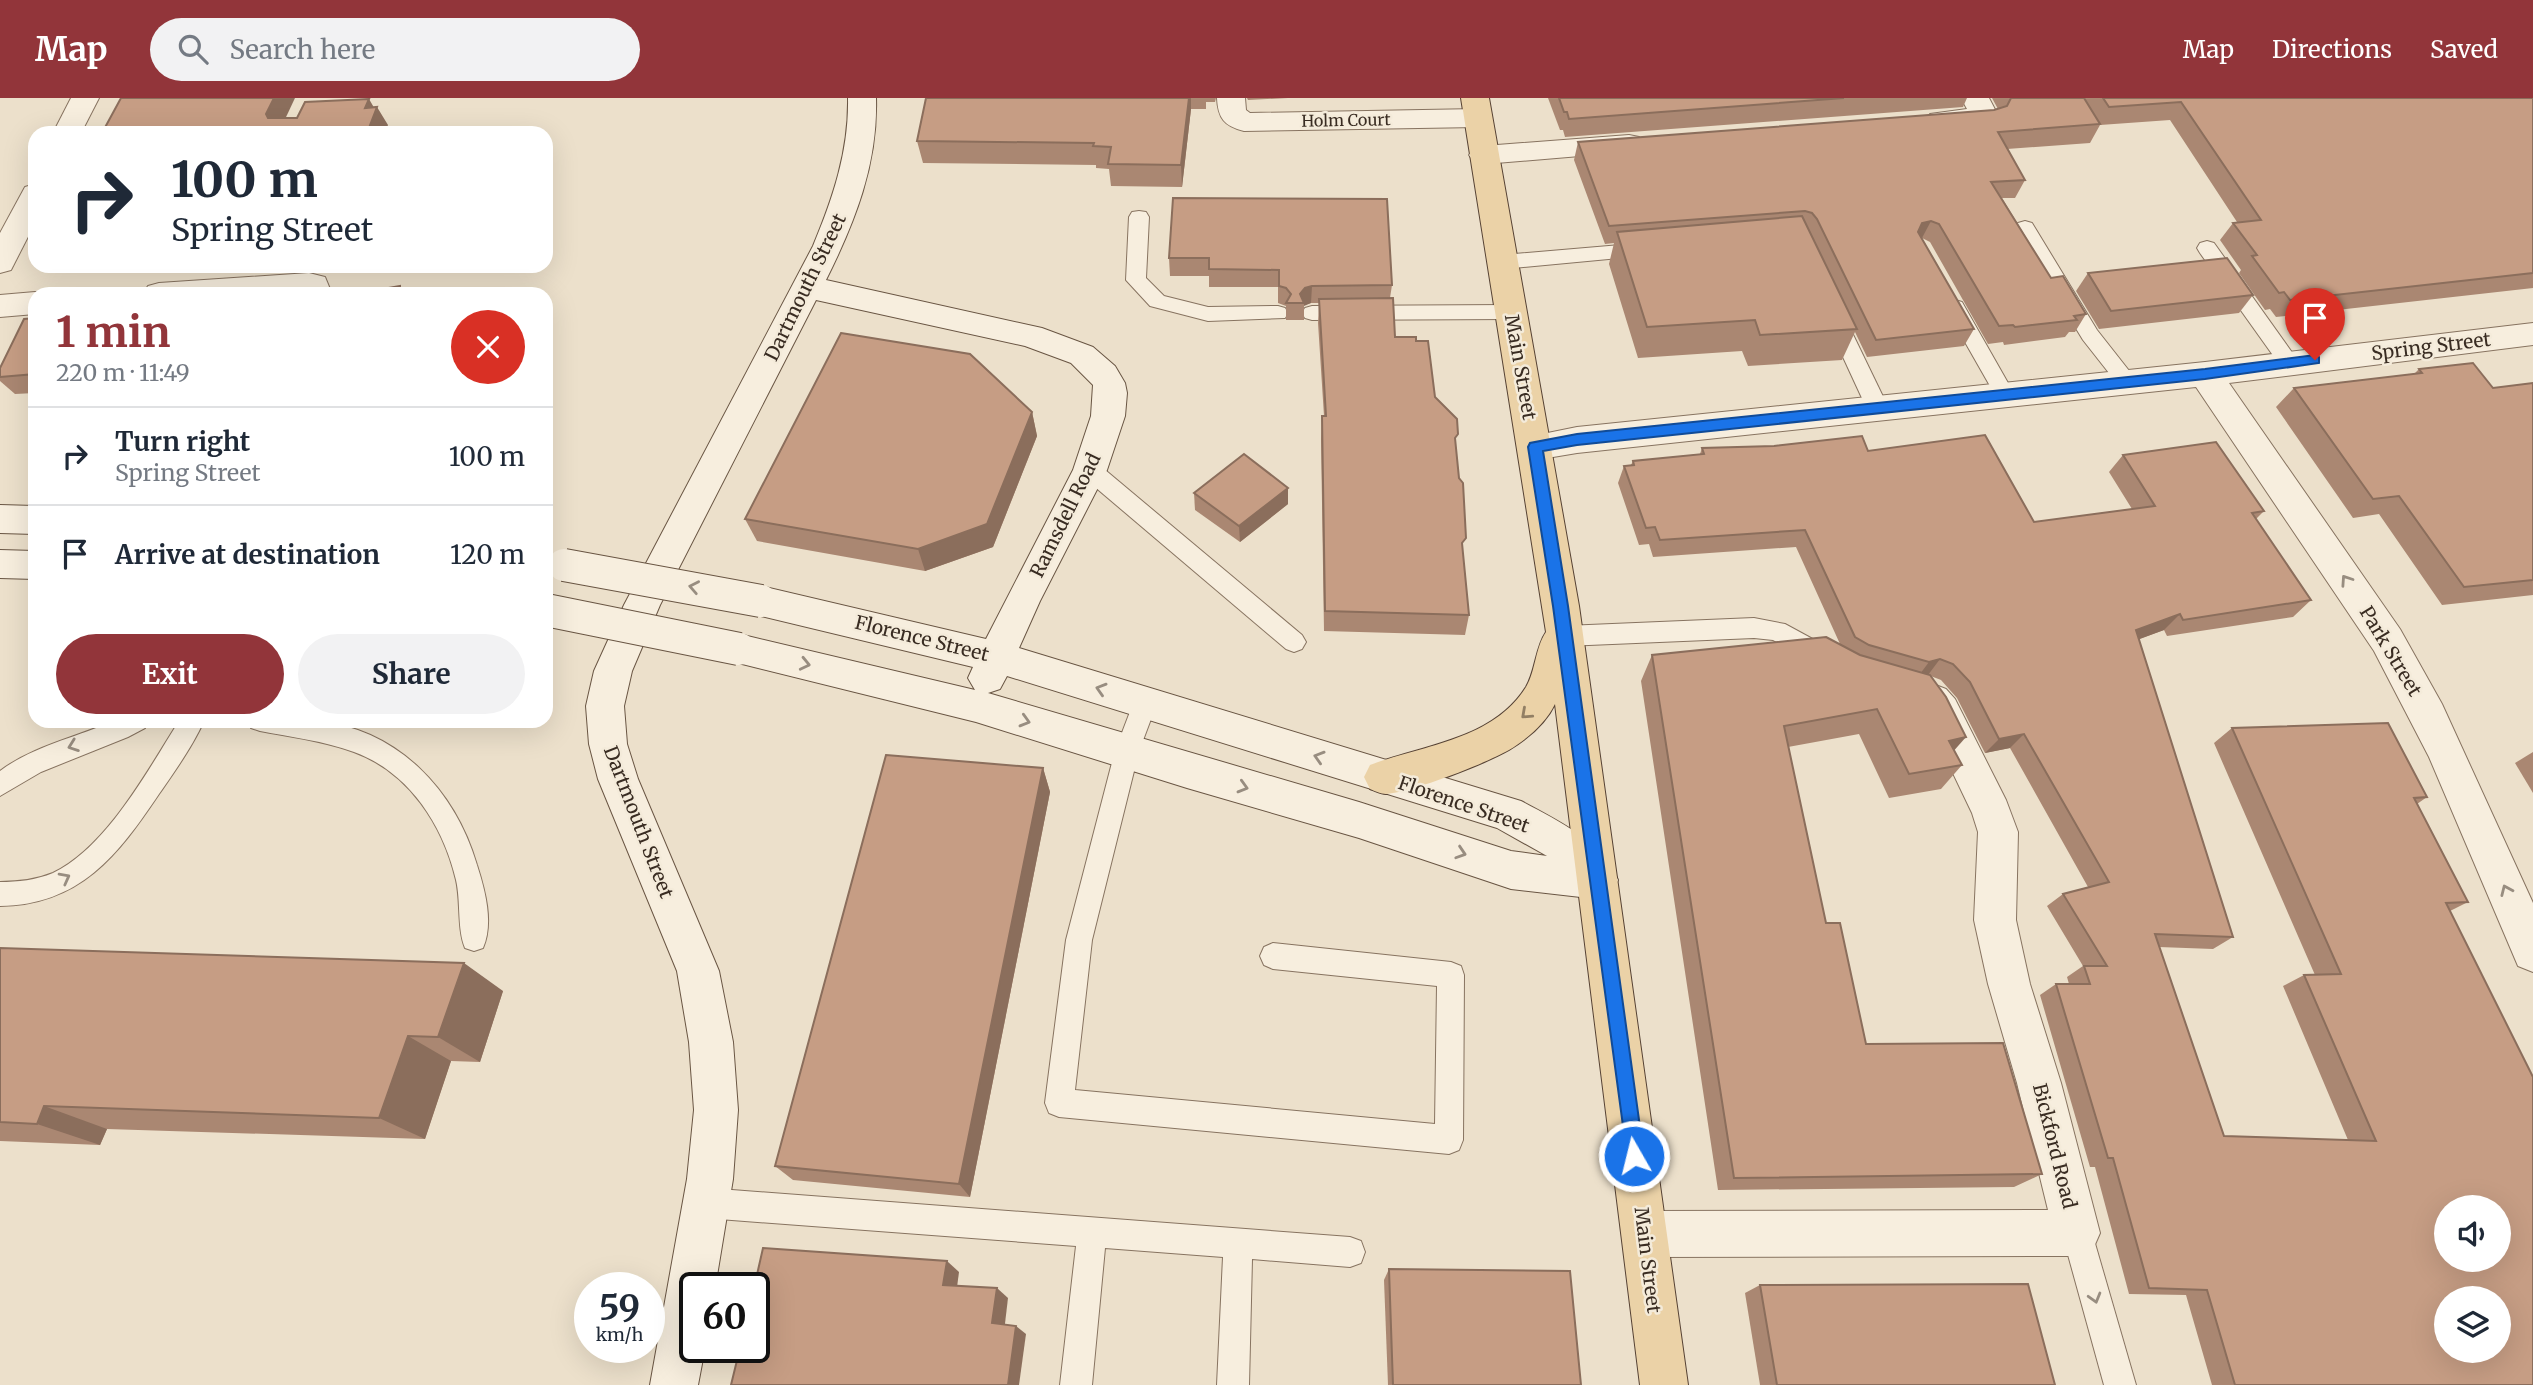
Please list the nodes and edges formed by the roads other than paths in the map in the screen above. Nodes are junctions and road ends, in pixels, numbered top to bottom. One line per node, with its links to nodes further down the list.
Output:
1 (85, 98): 7 (street)
2 (862, 98): 20 (street, Dartmouth Street)
3 (1231, 98): 5 (street, Holm Court)
4 (1975, 98): 6 (street)
5 (1476, 108): 9 (main road, Main Street)
6 (1917, 122)
7 (71, 126)
8 (1660, 142): 9 (street)
9 (1484, 155): 16 (main road, Main Street)
10 (28, 208): 15 (street)
11 (1139, 217): 26 (lane)
12 (2025, 228): 31 (lane)
13 (1665, 248): 16 (lane)
14 (2207, 248): 29 (lane)
15 (0, 262)
16 (1503, 262): 25 (main road, Main Street)
17 (233, 277): 18 (street); 19 (street)
18 (189, 287)
19 (314, 287)
20 (808, 287): 35 (street, Ramsdell Road); 60 (street, Dartmouth Street)
21 (1948, 294): 32 (lane)
22 (1827, 301): 33 (lane)
23 (28, 304): 24 (street)
24 (0, 306)
25 (1510, 312): 27 (lane); 34 (main road, Main Street)
26 (1278, 313)
27 (1312, 313)
28 (2533, 334): 29 (street, Spring Street)
29 (2289, 363): 30 (street, Spring Street)
30 (2205, 374): 31 (street, Spring Street); 58 (street, Park Street, one-way to 30)
31 (2127, 382): 32 (street, Spring Street)
32 (2005, 395): 33 (street, Spring Street)
33 (1878, 409): 34 (street, Spring Street)
34 (1535, 447): 42 (main road, Main Street)
35 (1090, 470): 43 (lane); 44 (street, Ramsdell Road)
36 (0, 519): 37 (street)
37 (28, 520)
38 (0, 564): 40 (street)
39 (555, 564): 44 (street, Florence Street, one-way to 39, bridge)
40 (28, 565)
41 (553, 611): 48 (street, one-way to 48, bridge)
42 (1563, 621): 45 (lane); 53 (main road, one-way to 53); 55 (main road, Main Street)
43 (1294, 642)
44 (996, 657): 47 (street, Florence Street, one-way to 44); 48 (street, Ramsdell Road)
45 (1841, 666)
46 (1922, 691): 62 (street, Bickford Road)
47 (1145, 703): 52 (lane); 53 (street, Florence Street, one-way to 47)
48 (976, 706): 52 (street, one-way to 52)
49 (124, 728): 54 (lane, one-way to 54)
50 (187, 728): 56 (lane, one-way to 50)
51 (293, 728): 57 (lane)
52 (1127, 751): 55 (street, one-way to 55); 59 (lane)
53 (1384, 777): 55 (street, Florence Street)
54 (0, 785)
55 (1598, 880): 63 (main road, Main Street)
56 (0, 894)
57 (474, 939)
58 (2533, 952)
59 (1273, 956)
60 (706, 1203): 61 (lane); 66 (street, Dartmouth Street)
61 (1092, 1232): 64 (lane); 67 (lane)
62 (2077, 1233): 63 (street, Bickford Road); 70 (lane, one-way to 70)
63 (1645, 1234): 69 (main road, Main Street)
64 (1238, 1244): 65 (lane); 68 (lane)
65 (1350, 1252)
66 (674, 1385)
67 (1076, 1385)
68 (1233, 1385)
69 (1664, 1385)
70 (2120, 1385)

